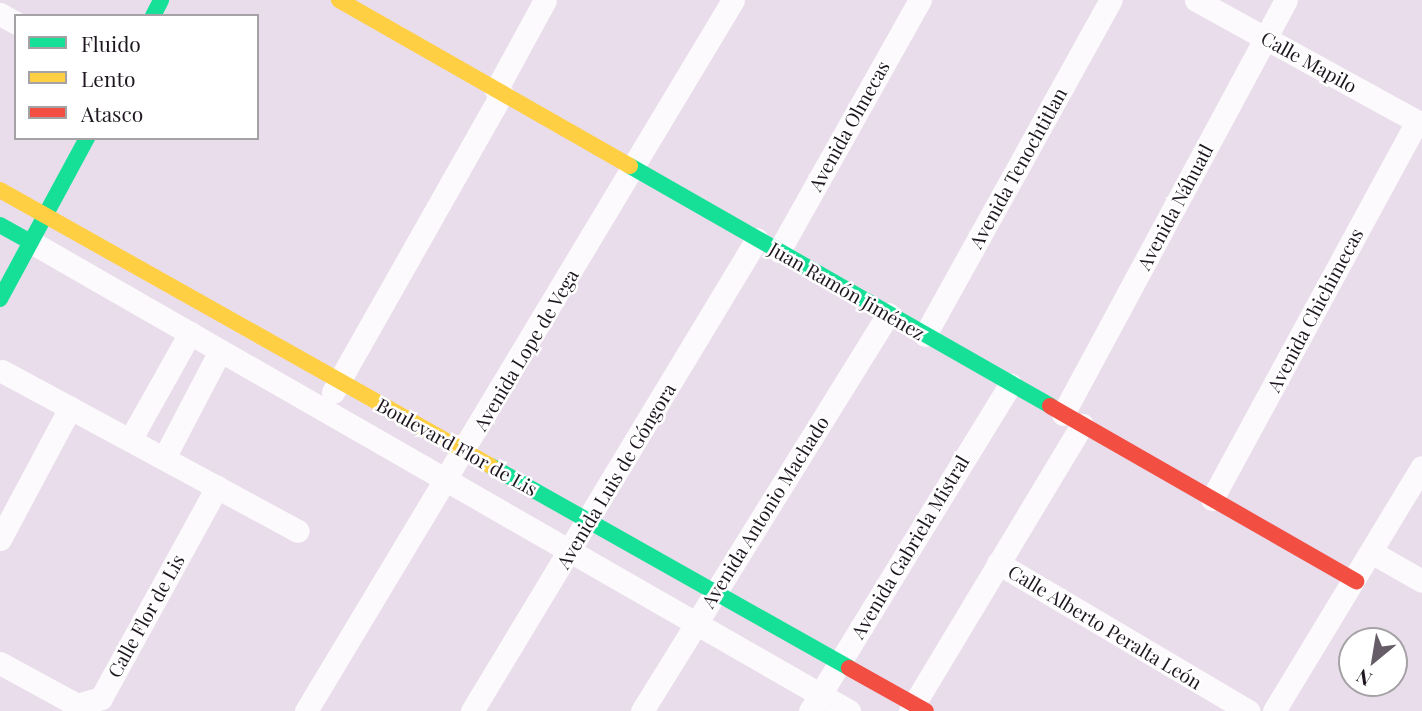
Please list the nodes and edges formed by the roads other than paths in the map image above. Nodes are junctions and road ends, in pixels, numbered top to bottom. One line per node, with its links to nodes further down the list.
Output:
1 (545, 0): 9 (street)
2 (733, 0): 12 (street, Avenida Lope de Vega)
3 (920, 0): 18 (street, Avenida Olmecas)
4 (1111, 0): 22 (street, Avenida Tenochtitlan)
5 (1195, 0): 8 (street, Calle Mapilo)
6 (1286, 0): 8 (street, Avenida Náhuatl)
7 (348, 2): 9 (street, Juan Ramón Jiménez)
8 (1265, 38): 10 (street, Calle Mapilo); 29 (street, Avenida Náhuatl)
9 (499, 91): 12 (street, Juan Ramón Jiménez); 25 (street)
10 (1420, 123): 36 (street, Avenida Chichimecas)
11 (86, 140): 14 (street)
12 (638, 168): 16 (street, Juan Ramón Jiménez); 31 (street, Avenida Lope de Vega)
13 (0, 190): 14 (street, Boulevard Flor de Lis)
14 (45, 216): 17 (street); 25 (street, Boulevard Flor de Lis)
15 (0, 225): 17 (street, Boulevard Flor de Lis)
16 (757, 239): 18 (street, Juan Ramón Jiménez); 37 (street, Avenida Luis de Góngora)
17 (31, 242): 19 (street); 21 (street, Boulevard Flor de Lis)
18 (779, 251): 20 (street, Juan Ramón Jiménez)
19 (0, 299)
20 (888, 314): 22 (street, Juan Ramón Jiménez); 45 (street, Avenida Antonio Machado)
21 (190, 333): 23 (street, Boulevard Flor de Lis); 30 (street)
22 (925, 335): 26 (street, Juan Ramón Jiménez)
23 (220, 351): 28 (street, Boulevard Flor de Lis); 32 (street)
24 (2, 371): 27 (street)
25 (339, 381): 28 (street); 31 (street, Boulevard Flor de Lis)
26 (1010, 384): 29 (street, Juan Ramón Jiménez); 47 (street, Avenida Gabriela Mistral)
27 (70, 408): 30 (street); 39 (street)
28 (323, 410): 34 (street, Boulevard Flor de Lis)
29 (1073, 419): 36 (street, Juan Ramón Jiménez); 42 (street, Avenida Náhuatl)
30 (130, 440): 32 (street)
31 (465, 451): 34 (street, Avenida Lope de Vega); 37 (street, Boulevard Flor de Lis)
32 (164, 458): 35 (street)
33 (1422, 467): 41 (street)
34 (447, 481): 40 (street, Boulevard Flor de Lis); 51 (street, Avenida Lope de Vega)
35 (217, 487): 38 (street); 48 (street, Calle Flor de Lis)
36 (1212, 499): 43 (street, Juan Ramón Jiménez)
37 (589, 521): 40 (street, Avenida Luis de Góngora); 45 (street, Boulevard Flor de Lis)
38 (298, 531)
39 (0, 539)
40 (571, 552): 46 (street, Boulevard Flor de Lis); 52 (street, Avenida Luis de Góngora)
41 (1373, 553): 43 (street); 44 (street)
42 (999, 564): 50 (street, Avenida Náhuatl); 55 (street, Calle Alberto Peralta León)
43 (1356, 581): 56 (street)
44 (1422, 582)
45 (715, 592): 46 (street, Avenida Antonio Machado); 47 (street, Boulevard Flor de Lis)
46 (696, 624): 49 (street, Boulevard Flor de Lis); 53 (street, Avenida Antonio Machado)
47 (840, 662): 49 (street, Avenida Gabriela Mistral); 50 (street, Boulevard Flor de Lis)
48 (0, 663)
49 (815, 703): 54 (street, Boulevard Flor de Lis)
50 (916, 709)
51 (306, 711)
52 (472, 711)
53 (642, 711)
54 (849, 711)
55 (1248, 711)
56 (1274, 711)

